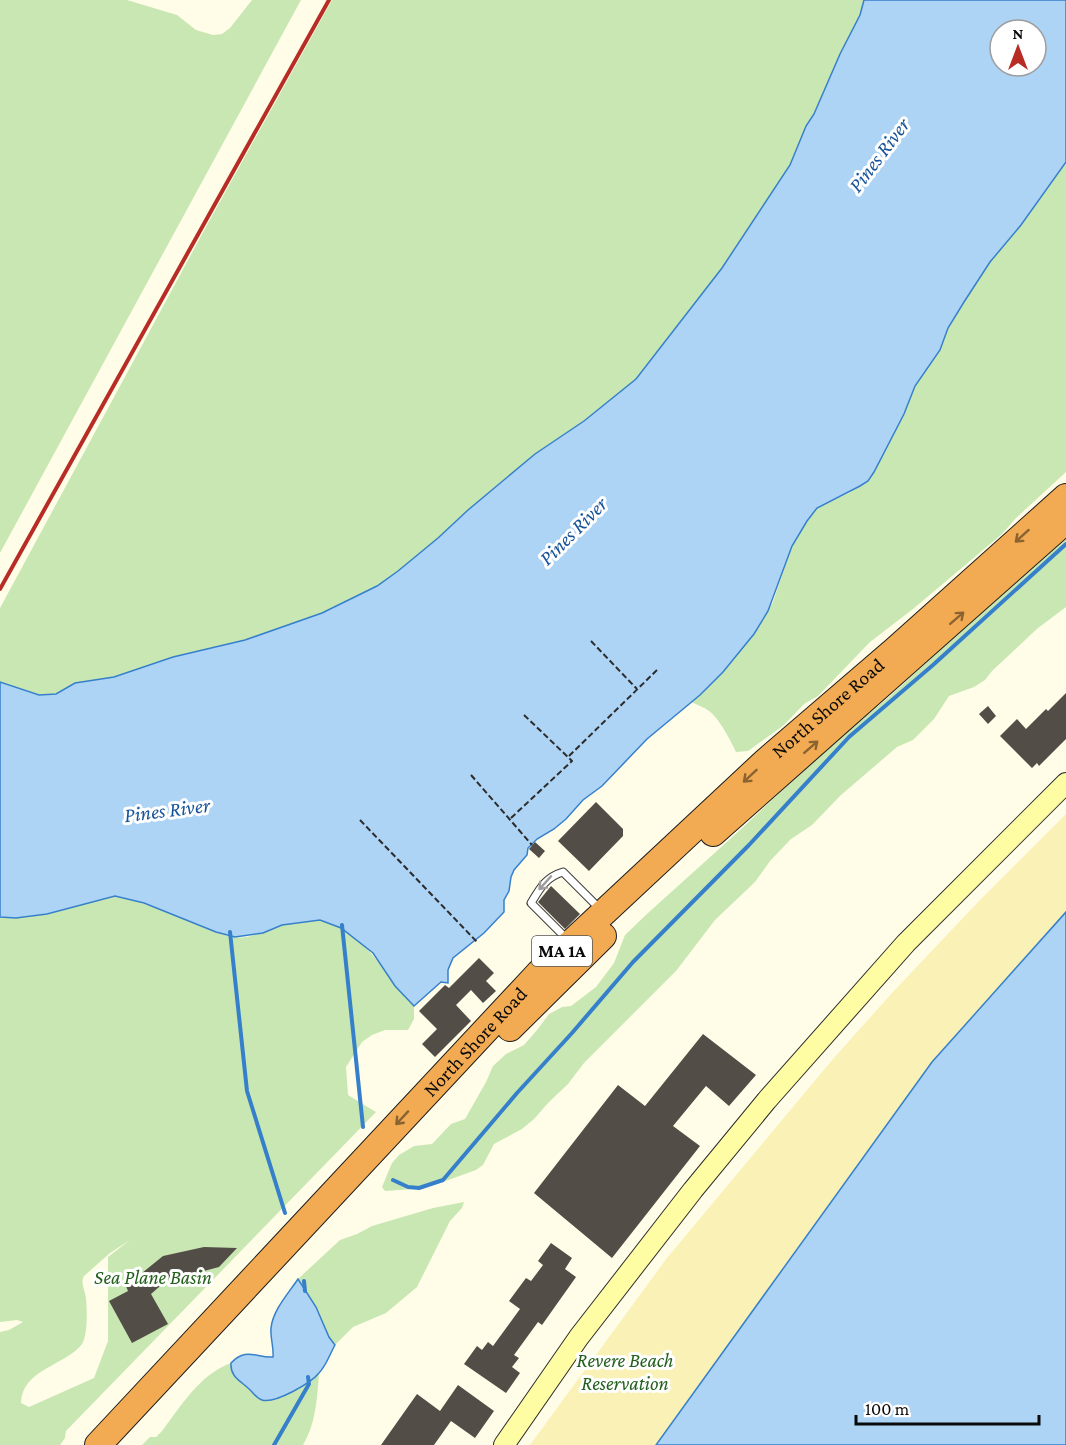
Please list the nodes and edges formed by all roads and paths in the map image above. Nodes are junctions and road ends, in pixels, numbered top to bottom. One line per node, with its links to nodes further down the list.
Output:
1 (1066, 497): 13 (highway, North Shore Road / MA 1A, one-way to 13)
2 (1066, 520): 17 (highway, North Shore Road / MA 1A, one-way to 2)
3 (591, 640): 5 (path)
4 (657, 670): 5 (path)
5 (637, 689): 7 (path)
6 (523, 714): 10 (path)
7 (568, 756)
8 (471, 775): 12 (path)
9 (1066, 783): 18 (main road)
10 (511, 818)
11 (360, 820): 14 (path)
12 (532, 845)
13 (603, 913): 15 (highway, North Shore Road / MA 1A); 15 (lane, one-way to 15)
14 (478, 943)
15 (571, 943): 16 (highway, North Shore Road / MA 1A, one-way to 16)
16 (98, 1445)
17 (121, 1445)
18 (504, 1445)

